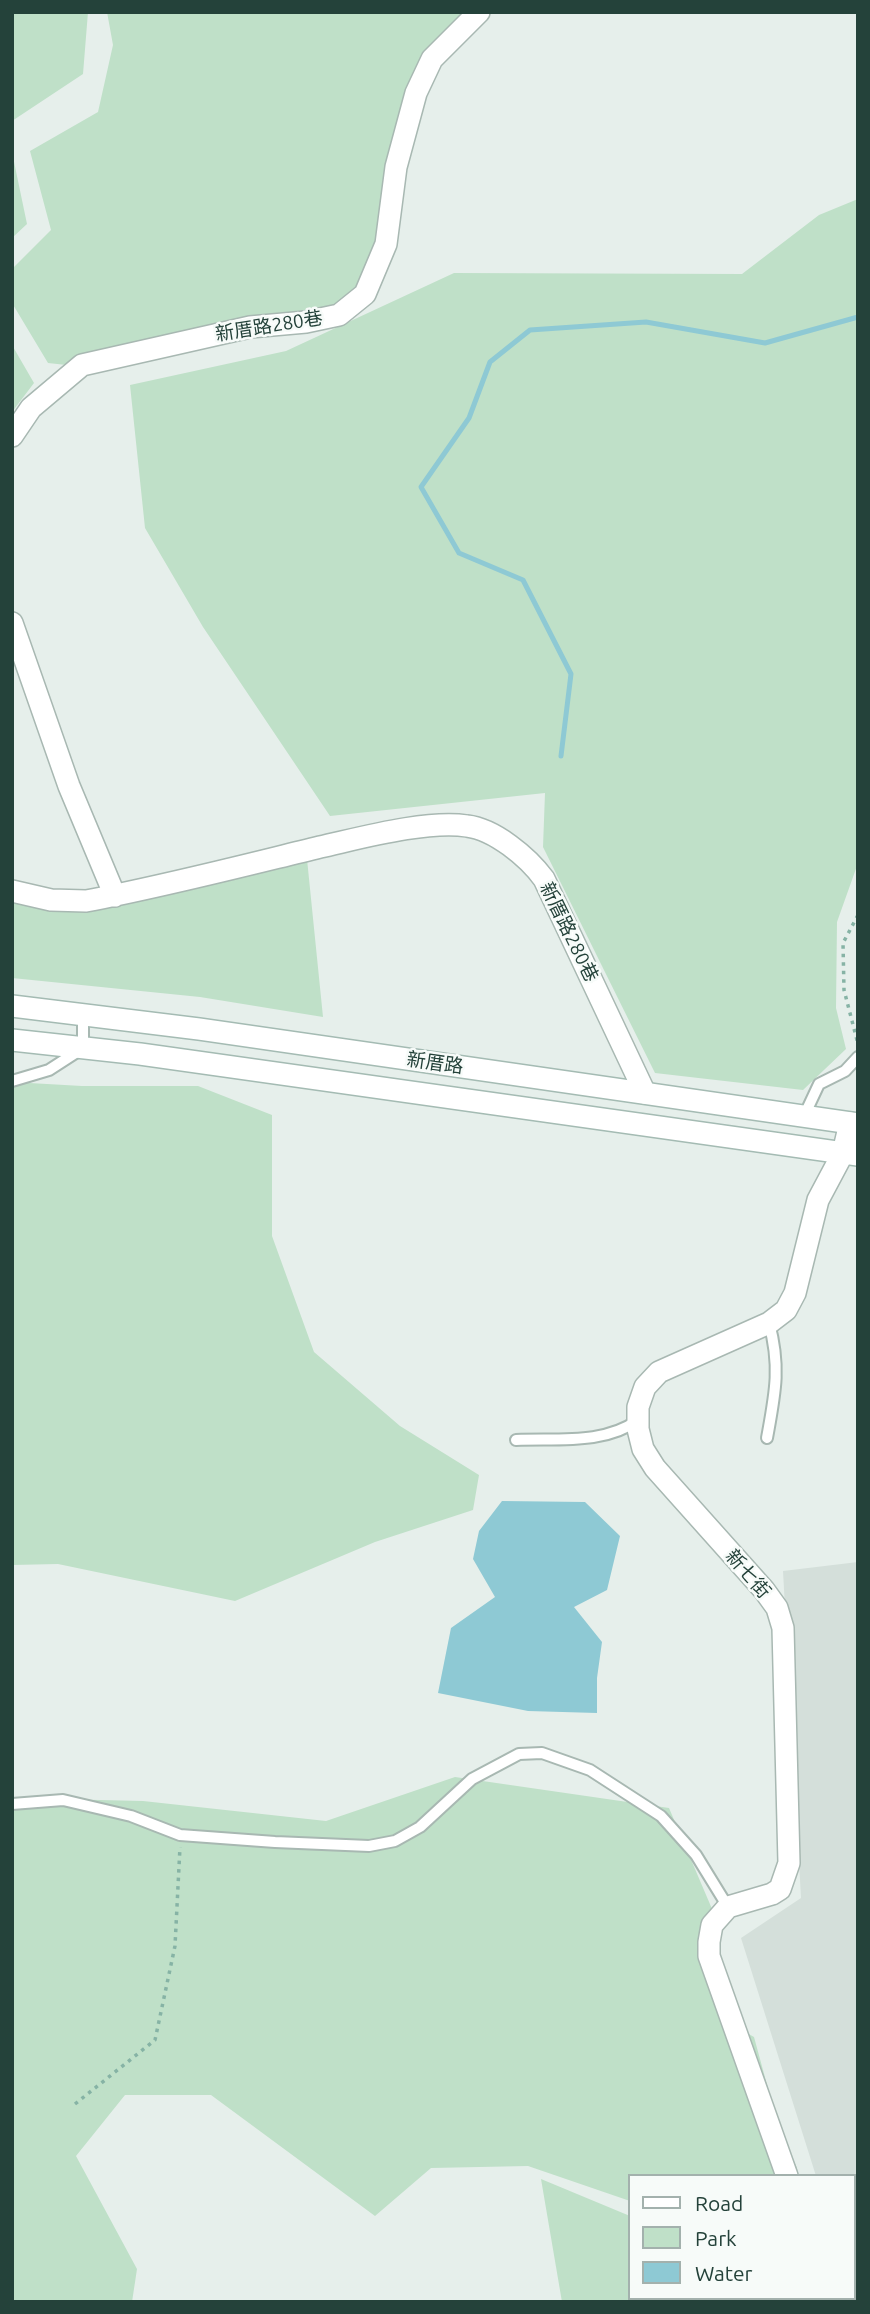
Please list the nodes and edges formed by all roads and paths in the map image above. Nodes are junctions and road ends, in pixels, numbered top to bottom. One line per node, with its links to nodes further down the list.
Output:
1 (479, 12): 2 (street, 新厝路280巷)
2 (12, 436)
3 (12, 623): 5 (street)
4 (12, 891): 5 (street, 新厝路280巷)
5 (115, 895): 14 (street, 新厝路280巷)
6 (858, 915): 10 (path)
7 (12, 1006): 8 (street, 新厝路)
8 (83, 1015): 11 (lane); 14 (street, 新厝路)
9 (12, 1040): 11 (street, 新厝路)
10 (858, 1044)
11 (83, 1048): 13 (lane); 18 (street, 新厝路)
12 (858, 1057): 16 (lane)
13 (12, 1081)
14 (645, 1093): 15 (street, 新厝路)
15 (708, 1102): 16 (street, 新厝路); 18 (street)
16 (804, 1116): 17 (street, 新厝路)
17 (854, 1123): 19 (street, 新七街)
18 (701, 1133): 19 (street, 新厝路)
19 (850, 1154): 20 (street, 新七街)
20 (769, 1324): 21 (street, 新七街); 22 (lane)
21 (638, 1420): 23 (lane); 26 (street, 新七街)
22 (767, 1437)
23 (516, 1440)
24 (12, 1804): 25 (lane)
25 (180, 1835): 26 (lane); 27 (path)
26 (728, 1907): 28 (street)
27 (75, 2104)
28 (786, 2174)

